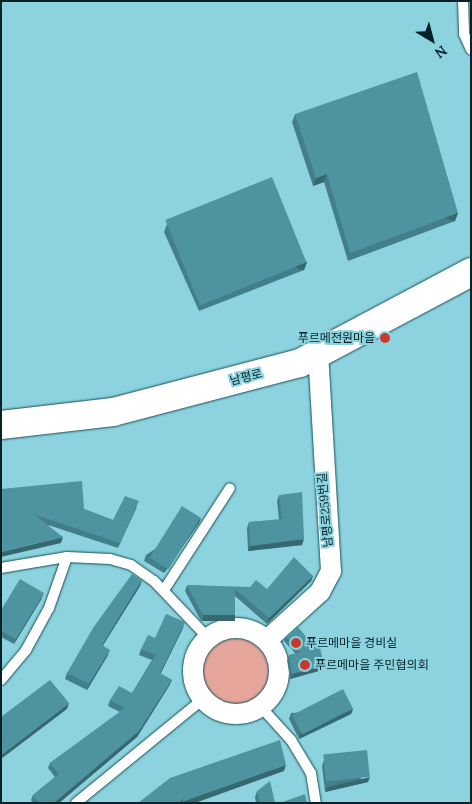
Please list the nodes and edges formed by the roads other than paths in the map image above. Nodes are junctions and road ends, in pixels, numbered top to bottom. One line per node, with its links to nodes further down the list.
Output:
1 (463, 1): 2 (lane)
2 (471, 50)
3 (471, 272): 4 (street, 남평로)
4 (318, 354): 5 (street, 남평로); 11 (street, 남평로259번길)
5 (1, 425)
6 (230, 488): 9 (lane)
7 (68, 556): 8 (lane); 9 (lane); 12 (lane)
8 (1, 568)
9 (164, 590): 10 (lane)
10 (208, 638): 11 (street); 13 (street)
11 (267, 640): 14 (street)
12 (1, 680)
13 (203, 699): 14 (street); 15 (lane)
14 (262, 708): 16 (lane)
15 (76, 803)
16 (316, 803)

